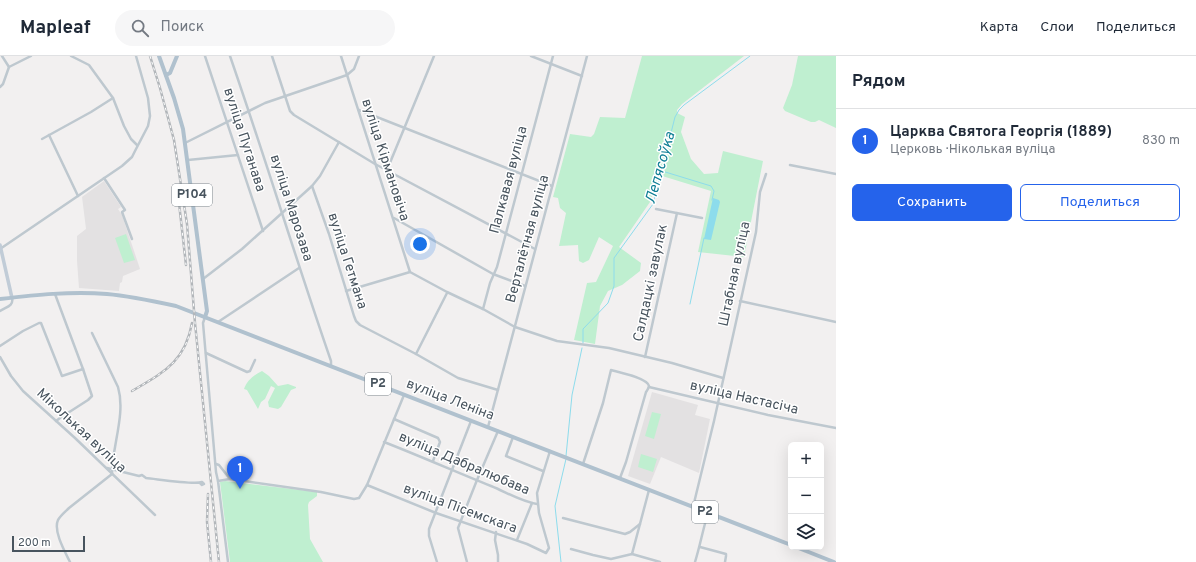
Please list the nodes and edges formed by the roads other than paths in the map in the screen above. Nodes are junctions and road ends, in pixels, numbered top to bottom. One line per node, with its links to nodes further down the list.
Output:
1 (2, 56): 17 (street)
2 (31, 56): 17 (street)
3 (71, 56): 23 (street)
4 (136, 56): 32 (street)
5 (159, 56): 19 (main road, Р104)
6 (177, 56): 19 (main road)
7 (205, 56): 26 (street, вуліца Пуганава)
8 (230, 56): 25 (street, вуліца Марозава)
9 (272, 56): 22 (street)
10 (341, 56): 18 (street, вуліца Кірмановіча)
11 (359, 56): 18 (street)
12 (434, 56): 27 (street)
13 (531, 56): 16 (street)
14 (553, 56): 16 (street, Палкавая вуліца)
15 (587, 56): 20 (street, Верталётная вуліца)
16 (551, 64): 20 (street); 38 (street, Палкавая вуліца)
17 (9, 67): 21 (street)
18 (347, 74): 22 (street); 24 (street, вуліца Кірмановіча)
19 (166, 75): 30 (main road, Р104)
20 (582, 76): 43 (street, Верталётная вуліца)
21 (0, 87)
22 (284, 96): 25 (street); 31 (street)
23 (113, 98): 28 (street); 32 (street)
24 (358, 109): 27 (street); 35 (street, вуліца Кірмановіча)
25 (249, 110): 26 (street); 47 (street, вуліца Марозава)
26 (227, 122): 30 (street); 33 (street, вуліца Пуганава)
27 (404, 127): 37 (street); 38 (street)
28 (49, 135): 29 (street); 44 (street)
29 (42, 139)
30 (185, 142): 34 (main road, Р104)
31 (339, 142): 35 (street); 42 (street)
32 (137, 145): 41 (street)
33 (238, 155): 34 (street); 50 (street, вуліца Пуганава)
34 (188, 160): 58 (main road, Р104)
35 (375, 164): 37 (street); 48 (street, вуліца Кірмановіча)
36 (790, 165): 40 (street)
37 (387, 170): 51 (street)
38 (521, 174): 43 (street); 51 (street, Палкавая вуліца)
39 (766, 174): 65 (street, Штабная вуліца)
40 (836, 174)
41 (104, 178): 44 (street); 52 (street)
42 (312, 186): 47 (street); 60 (street, вуліца Гетмана)
43 (552, 186): 54 (street, Верталётная вуліца)
44 (78, 196): 53 (street)
45 (656, 209): 46 (street)
46 (677, 213): 49 (street); 77 (street, Салдацкі завулак)
47 (282, 214): 50 (street); 55 (street, вуліца Марозава)
48 (393, 218): 56 (street, вуліца Кірмановіча); 57 (street)
49 (702, 218)
50 (263, 231): 58 (street)
51 (505, 234): 54 (street); 57 (street, Палкавая вуліца)
52 (132, 239)
53 (0, 248): 63 (main road)
54 (535, 250): 59 (street, Верталётная вуліца)
55 (299, 268): 69 (street); 79 (street, вуліца Марозава)
56 (410, 272): 60 (street); 61 (street)
57 (493, 274): 59 (street); 66 (street, Палкавая вуліца)
58 (203, 279): 68 (main road, Р104)
59 (525, 286): 71 (street, Верталётная вуліца)
60 (346, 291): 75 (street, вуліца Гетмана)
61 (447, 292): 66 (street); 75 (street)
62 (55, 294): 63 (main road, вуліца Леніна / Р2); 68 (main road, вуліца Леніна / Р2); 80 (street)
63 (12, 298): 64 (main road, вуліца Леніна / Р2); 67 (street)
64 (0, 299)
65 (740, 301): 70 (street); 81 (street, Штабная вуліца)
66 (483, 309): 71 (street)
67 (0, 311)
68 (205, 317): 69 (main road, вуліца Леніна / Р2); 74 (street)
69 (218, 322): 79 (main road, вуліца Леніна / Р2)
70 (836, 322)
71 (515, 327): 77 (street); 83 (street, Верталётная вуліца)
72 (92, 333): 100 (street)
73 (0, 346): 80 (street)
74 (206, 353): 78 (street); 96 (street)
75 (416, 354): 83 (street, вуліца Гетмана)
76 (0, 356): 88 (street, Міколькая вуліца)
77 (645, 357): 81 (street)
78 (255, 360)
79 (331, 366): 84 (main road, вуліца Леніна / Р2)
80 (83, 369): 88 (street)
81 (723, 378): 85 (street, Штабная вуліца)
82 (649, 387): 85 (street, вуліца Настасіча); 97 (street); 103 (street)
83 (498, 390): 89 (street, Верталётная вуліца)
84 (404, 394): 86 (street); 87 (main road, вуліца Леніна / Р2)
85 (718, 402): 90 (street, вуліца Настасіча); 112 (street, Штабная вуліца)
86 (394, 419): 93 (street); 95 (street)
87 (471, 420): 89 (main road, вуліца Леніна / Р2); 99 (street)
88 (56, 421): 98 (street, Міколькая вуліца)
89 (488, 427): 91 (main road, вуліца Леніна / Р2)
90 (836, 428)
91 (498, 431): 92 (main road, вуліца Леніна / Р2); 105 (street)
92 (513, 436): 94 (main road, вуліца Леніна / Р2); 101 (street)
93 (384, 442): 95 (street, вуліца Дабралюбава); 108 (street)
94 (550, 451): 97 (main road, вуліца Леніна / Р2); 101 (street)
95 (433, 461): 99 (street, вуліца Дабралюбава)
96 (216, 464): 104 (street); 106 (street)
97 (583, 464): 103 (main road, вуліца Леніна / Р2)
98 (106, 468): 100 (street); 102 (street, Міколькая вуліца)
99 (452, 469): 105 (street, вуліца Дабралюбава); 113 (street)
100 (112, 470): 102 (street); 107 (street)
101 (544, 471): 111 (street)
102 (112, 474): 115 (street, Міколькая вуліца); 127 (street)
103 (620, 478): 109 (main road, вуліца Леніна / Р2)
104 (230, 479): 106 (street); 108 (street)
105 (477, 480): 110 (street, вуліца Дабралюбава); 117 (street)
106 (218, 481): 128 (street)
107 (200, 483)
108 (367, 485): 113 (street, вуліца Пісемскага)
109 (649, 490): 112 (main road, вуліца Леніна / Р2); 118 (street)
110 (532, 503): 111 (street, вуліца Дабралюбава); 120 (street)
111 (537, 504): 120 (street, вуліца Пісемскага)
112 (693, 508): 114 (main road, вуліца Леніна / Р2)
113 (436, 513): 117 (street, вуліца Пісемскага); 129 (street)
114 (708, 513): 121 (main road, вуліца Леніна / Р2); 122 (street)
115 (155, 516)
116 (563, 518): 118 (street)
117 (461, 521): 119 (street, вуліца Пісемскага); 130 (street)
118 (640, 524): 125 (street)
119 (496, 532): 120 (street, вуліца Пісемскага); 131 (street)
120 (517, 540)
121 (788, 544)
122 (700, 547): 133 (street); 134 (street)
123 (571, 549): 125 (street)
124 (804, 550): 126 (main road)
125 (632, 554): 132 (street)
126 (834, 561)
127 (70, 562)
128 (228, 562)
129 (437, 562)
130 (467, 562)
131 (498, 562)
132 (660, 562)
133 (695, 562)
134 (725, 562)

